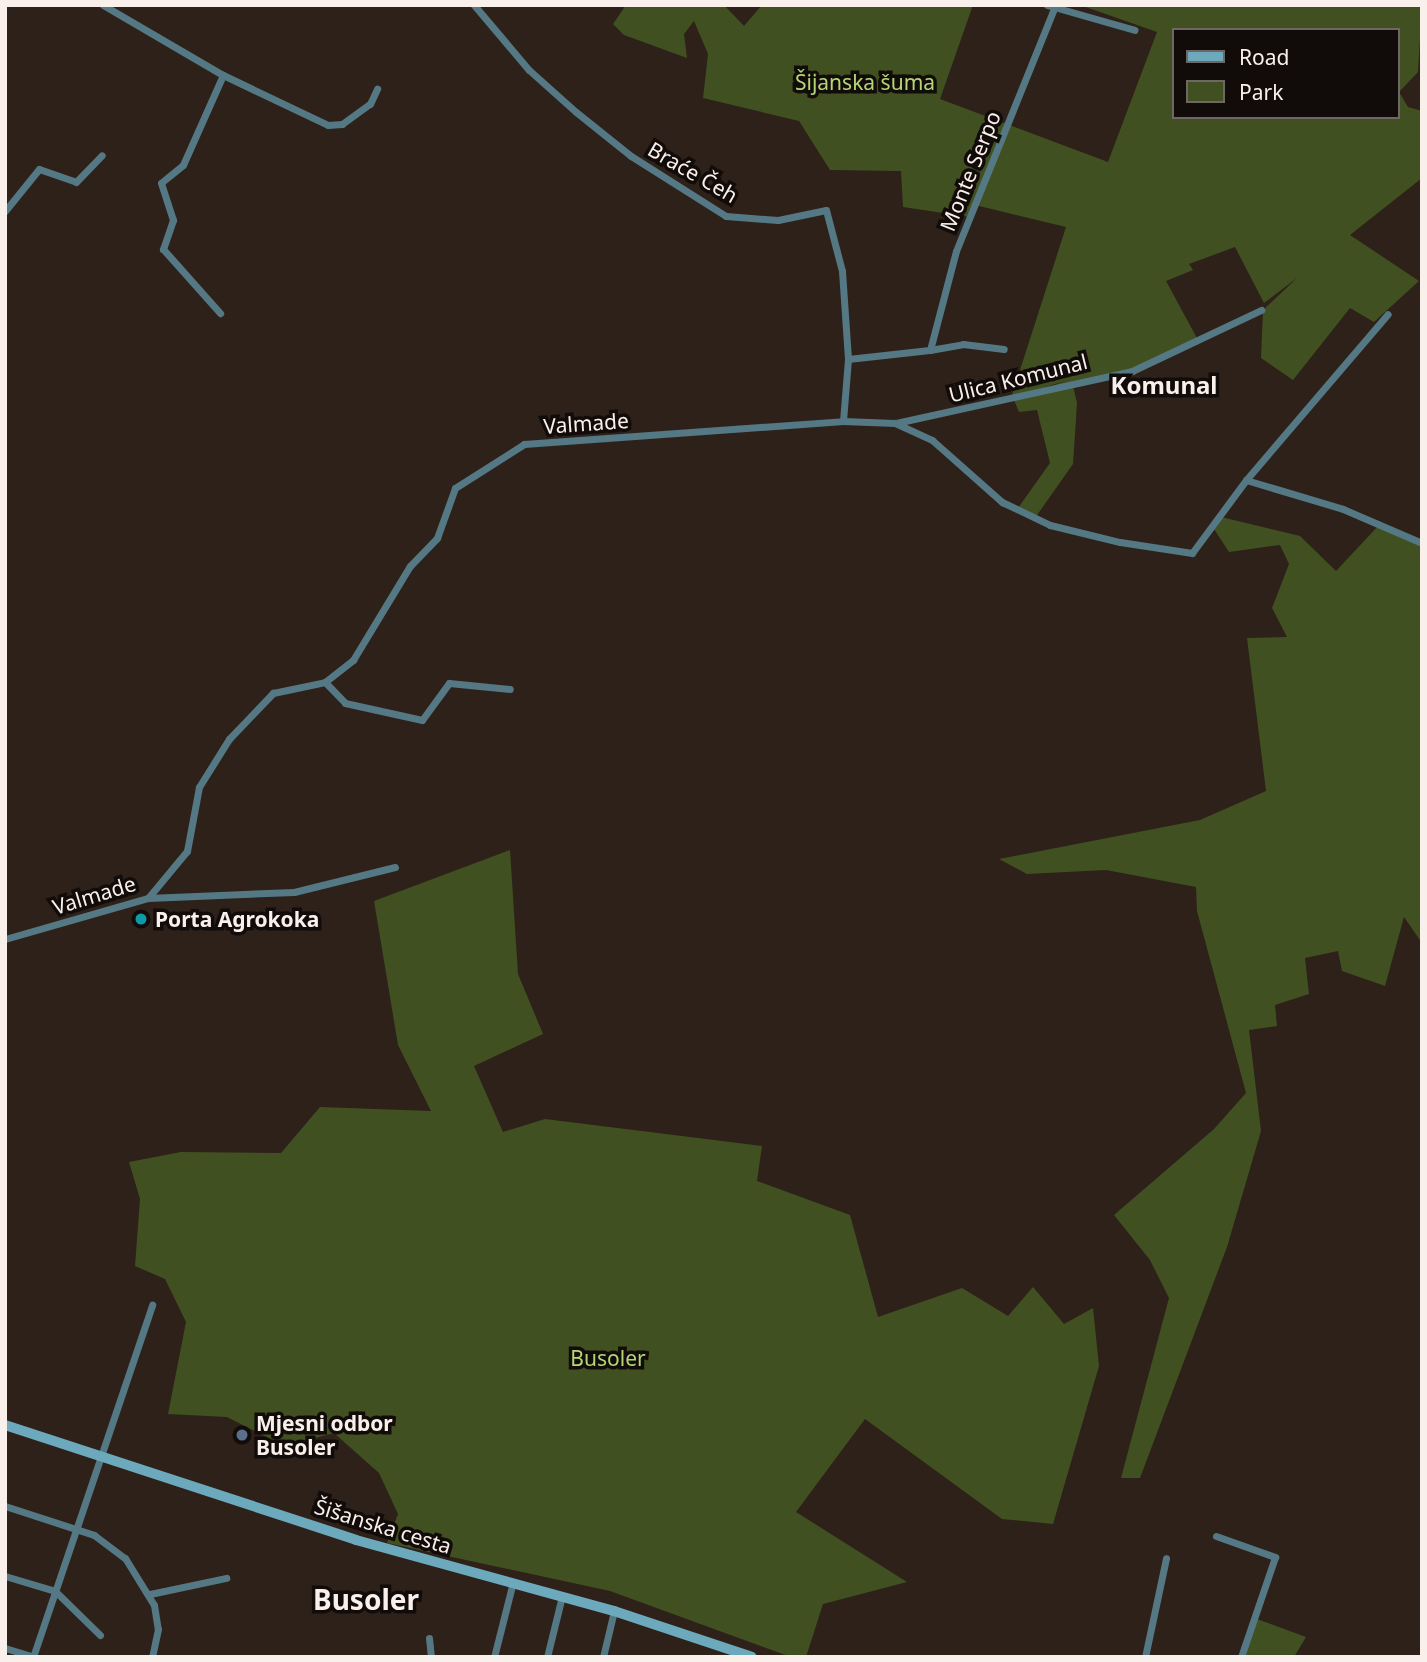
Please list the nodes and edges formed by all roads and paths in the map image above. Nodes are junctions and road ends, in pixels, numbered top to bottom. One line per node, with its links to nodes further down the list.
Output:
1 (103, 5): 5 (street)
2 (474, 5): 14 (street, Braće Čeh)
3 (1050, 7): 4 (street); 13 (street, Monte Serpo)
4 (1135, 30)
5 (223, 75): 6 (street); 10 (street)
6 (377, 89)
7 (102, 155): 8 (street)
8 (5, 211)
9 (1261, 310): 16 (street, Ulica Komunal)
10 (220, 313)
11 (1388, 314): 17 (street, Ulica Komunal)
12 (1004, 349): 13 (street)
13 (930, 350): 14 (street)
14 (848, 359): 15 (street, Braće Čeh)
15 (843, 421): 16 (street, Ulica Komunal); 19 (street, Valmade)
16 (895, 423): 17 (street, Ulica Komunal)
17 (1245, 480): 18 (street)
18 (1422, 544)
19 (325, 682): 20 (street); 22 (street, Valmade)
20 (510, 689)
21 (394, 867): 22 (street)
22 (148, 898): 23 (street, Valmade)
23 (5, 939)
24 (152, 1305): 26 (street)
25 (5, 1425): 26 (main road, Šišanska cesta)
26 (98, 1456): 28 (street); 33 (main road, Šišanska cesta)
27 (5, 1506): 28 (street)
28 (75, 1528): 34 (street); 35 (street)
29 (1216, 1536): 49 (street)
30 (1166, 1558): 48 (street)
31 (5, 1576): 34 (street)
32 (226, 1578): 35 (street)
33 (512, 1586): 36 (main road, Šišanska cesta); 44 (street)
34 (55, 1591): 38 (street); 41 (street)
35 (150, 1594): 42 (street)
36 (562, 1596): 37 (main road, Šišanska cesta); 45 (street)
37 (614, 1611): 46 (street); 47 (main road, Šišanska cesta)
38 (100, 1635)
39 (429, 1638): 43 (street)
40 (5, 1648): 41 (street)
41 (34, 1657)
42 (152, 1657)
43 (431, 1657)
44 (494, 1657)
45 (547, 1657)
46 (603, 1657)
47 (752, 1657)
48 (1145, 1657)
49 (1241, 1657)

